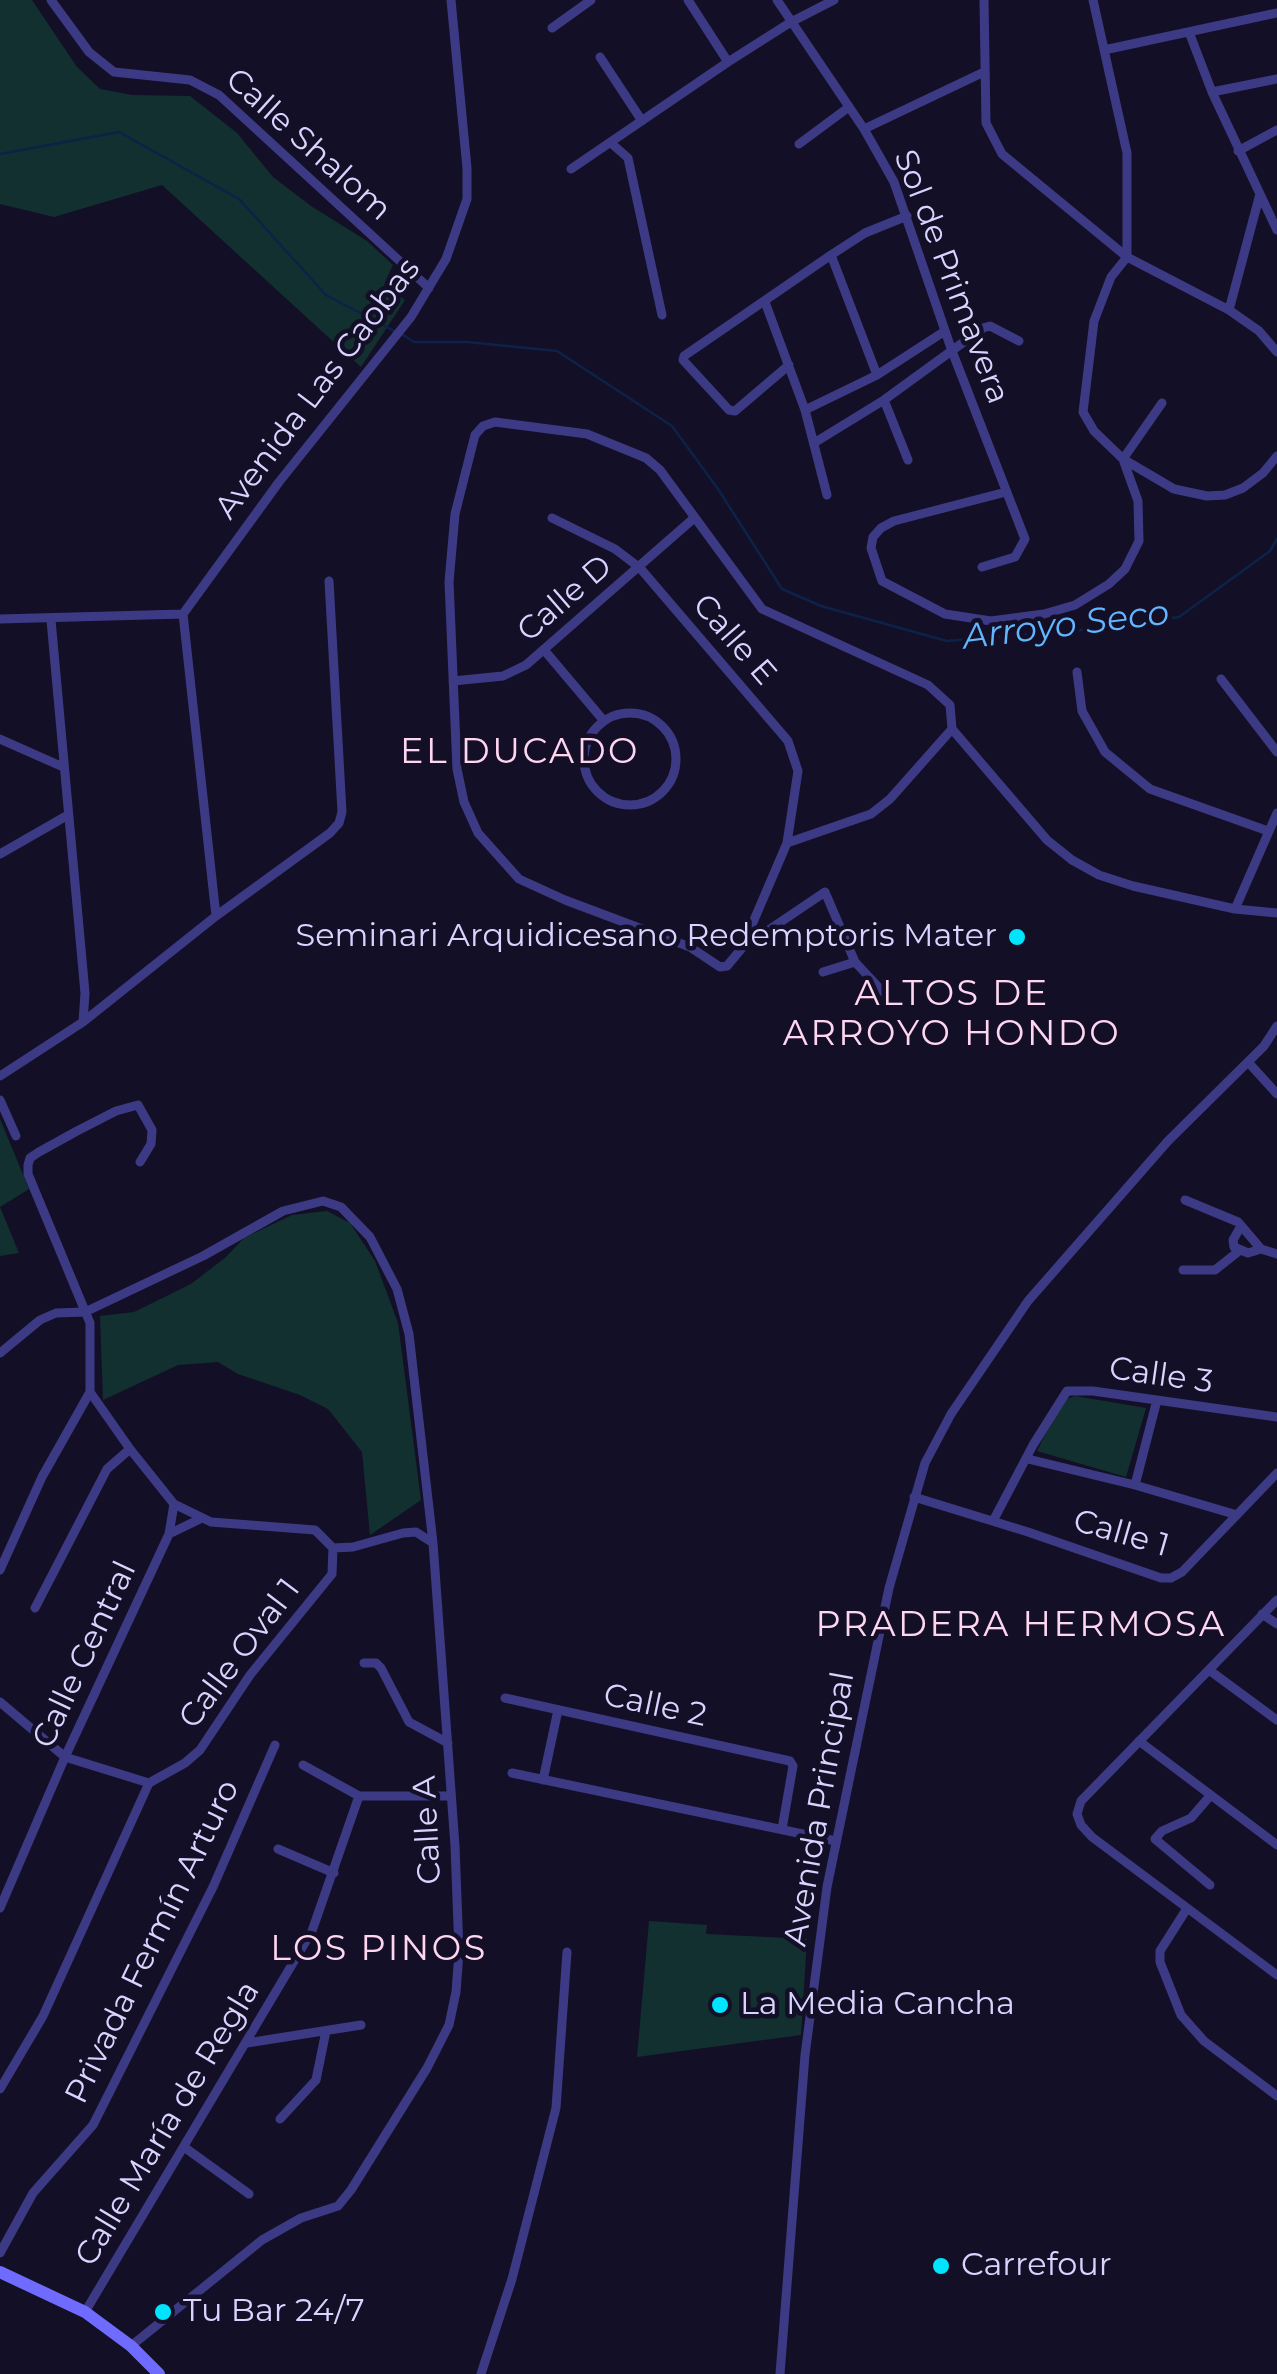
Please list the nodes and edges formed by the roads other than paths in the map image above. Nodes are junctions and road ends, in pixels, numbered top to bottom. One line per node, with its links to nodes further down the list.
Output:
1 (51, 0): 32 (street, Calle Shalom)
2 (451, 0): 32 (street, Avenida Las Caobas)
3 (591, 0): 11 (street)
4 (688, 0): 15 (street)
5 (778, 0): 10 (street, Sol de Primavera)
6 (834, 0): 10 (street)
7 (984, 0): 16 (street)
8 (1093, 0): 13 (street)
9 (1277, 13): 12 (street)
10 (791, 22): 15 (street); 19 (street, Sol de Primavera)
11 (552, 28)
12 (1189, 32): 13 (street); 18 (street)
13 (1104, 50): 31 (street)
14 (600, 58): 20 (street)
15 (728, 62): 20 (street)
16 (984, 72): 21 (street); 31 (street)
17 (1277, 79): 18 (street)
18 (1212, 92): 25 (street)
19 (849, 107): 21 (street, Sol de Primavera); 24 (street)
20 (642, 121): 23 (street)
21 (864, 128): 28 (street, Sol de Primavera)
22 (1277, 130): 25 (street)
23 (611, 143): 26 (street); 35 (street)
24 (799, 144)
25 (1238, 151): 27 (street)
26 (570, 168)
27 (1260, 194): 29 (street); 34 (street)
28 (906, 216): 30 (street); 36 (street, Sol de Primavera)
29 (1277, 230)
30 (832, 255): 33 (street); 41 (street)
31 (1126, 258): 34 (street); 47 (street)
32 (429, 288): 56 (street, Avenida Las Caobas)
33 (765, 302): 40 (street); 40 (street)
34 (1229, 310): 39 (street)
35 (662, 315)
36 (945, 331): 38 (street, Sol de Primavera); 41 (street)
37 (1019, 341): 38 (street)
38 (952, 351): 42 (street); 49 (street, Sol de Primavera)
39 (1277, 352)
40 (789, 366): 44 (street)
41 (877, 375): 44 (street)
42 (884, 400): 45 (street); 48 (street)
43 (1162, 403): 47 (street)
44 (805, 410): 45 (street)
45 (814, 443): 50 (street)
46 (1277, 456): 47 (street)
47 (1123, 459): 49 (street)
48 (908, 460)
49 (1006, 492): 53 (street, Sol de Primavera)
50 (827, 495)
51 (552, 518): 54 (street, Calle E)
52 (693, 519): 54 (street, Calle D); 62 (street); 64 (street)
53 (982, 567)
54 (640, 568): 59 (street, Calle D); 71 (street, Calle E)
55 (330, 581): 75 (street)
56 (183, 614): 58 (street); 75 (street)
57 (0, 619): 58 (street)
58 (51, 620): 67 (street)
59 (545, 651): 62 (street, Calle D); 63 (street)
60 (1077, 672): 70 (street)
61 (1221, 679): 66 (street)
62 (453, 681): 76 (street)
63 (604, 720): 63 (street)
64 (952, 729): 71 (street); 73 (street)
65 (0, 740): 67 (street)
66 (1277, 752)
67 (63, 768): 69 (street)
68 (1277, 813): 70 (street)
69 (68, 816): 72 (street); 80 (street)
70 (1268, 831): 73 (street)
71 (787, 843): 76 (street, Calle E)
72 (0, 854)
73 (1235, 909): 74 (street)
74 (1277, 913)
75 (216, 916): 81 (street)
76 (742, 948): 77 (street)
77 (855, 962): 78 (street); 79 (street)
78 (824, 972)
79 (883, 992)
80 (84, 993): 81 (street); 82 (street)
81 (108, 1002): 82 (street)
82 (83, 1022): 85 (street)
83 (1277, 1026): 84 (street, Avenida Principal)
84 (1248, 1062): 86 (street); 105 (street, Avenida Principal)
85 (0, 1076)
86 (1277, 1094)
87 (0, 1100): 88 (street)
88 (16, 1136)
89 (140, 1162): 96 (street)
90 (1185, 1200): 91 (street)
91 (1241, 1226): 92 (street); 93 (street)
92 (1261, 1249): 93 (street); 94 (street)
93 (1238, 1251): 95 (street)
94 (1277, 1254)
95 (1182, 1270)
96 (85, 1312): 97 (street); 98 (street); 111 (street, Calle A)
97 (0, 1352)
98 (90, 1392): 101 (street); 113 (street)
99 (1157, 1400): 100 (street, Calle 3); 102 (street, Calle 3); 104 (street)
100 (1277, 1418)
101 (130, 1450): 106 (street); 115 (street)
102 (1028, 1459): 104 (street); 109 (street, Calle 3)
103 (1277, 1473): 107 (street, Calle 1)
104 (1136, 1485): 107 (street)
105 (914, 1497): 109 (street, Calle 1); 136 (street, Avenida Principal)
106 (174, 1504): 108 (street); 110 (street, Calle Central)
107 (1238, 1516): 109 (street, Calle 1)
108 (200, 1520): 110 (street); 112 (street)
109 (993, 1520)
110 (169, 1534): 127 (street, Calle Central)
111 (433, 1543): 112 (street); 125 (street, Calle A)
112 (334, 1548): 131 (street, Calle Oval 1)
113 (0, 1570)
114 (1277, 1600): 116 (street)
115 (35, 1608)
116 (1262, 1614): 117 (street); 119 (street)
117 (1277, 1624)
118 (364, 1663): 125 (street)
119 (1209, 1670): 123 (street); 124 (street)
120 (505, 1698): 122 (street, Calle 2)
121 (0, 1702): 127 (street)
122 (558, 1710): 130 (street); 135 (street, Calle 2)
123 (1277, 1720)
124 (1139, 1741): 134 (street); 142 (street)
125 (448, 1743): 133 (street, Calle A)
126 (275, 1746): 153 (street, Privada Fermín Arturo)
127 (65, 1757): 131 (street); 141 (street, Calle Central)
128 (304, 1766): 132 (street)
129 (512, 1773): 130 (street)
130 (542, 1780): 135 (street)
131 (150, 1783): 148 (street)
132 (360, 1796): 133 (street); 139 (street, Calle María de Regla)
133 (451, 1796): 156 (street, Calle A)
134 (1210, 1796): 137 (street); 140 (street)
135 (782, 1829): 136 (street)
136 (836, 1841): 159 (street, Avenida Principal)
137 (1277, 1846)
138 (278, 1849): 139 (street)
139 (334, 1873): 147 (street, Calle María de Regla)
140 (1210, 1884)
141 (0, 1908)
142 (1186, 1910): 144 (street); 149 (street)
143 (566, 1952): 158 (street)
144 (1277, 1975)
145 (361, 2025): 146 (street)
146 (326, 2031): 147 (street); 150 (street)
147 (247, 2043): 151 (street, Calle María de Regla)
148 (0, 2089)
149 (1277, 2096)
150 (280, 2118)
151 (184, 2147): 152 (street); 155 (street, Calle María de Regla)
152 (249, 2194)
153 (0, 2254)
154 (0, 2272): 155 (main road)
155 (85, 2312): 156 (main road)
156 (132, 2346): 157 (main road)
157 (158, 2374)
158 (481, 2374)
159 (780, 2374)

